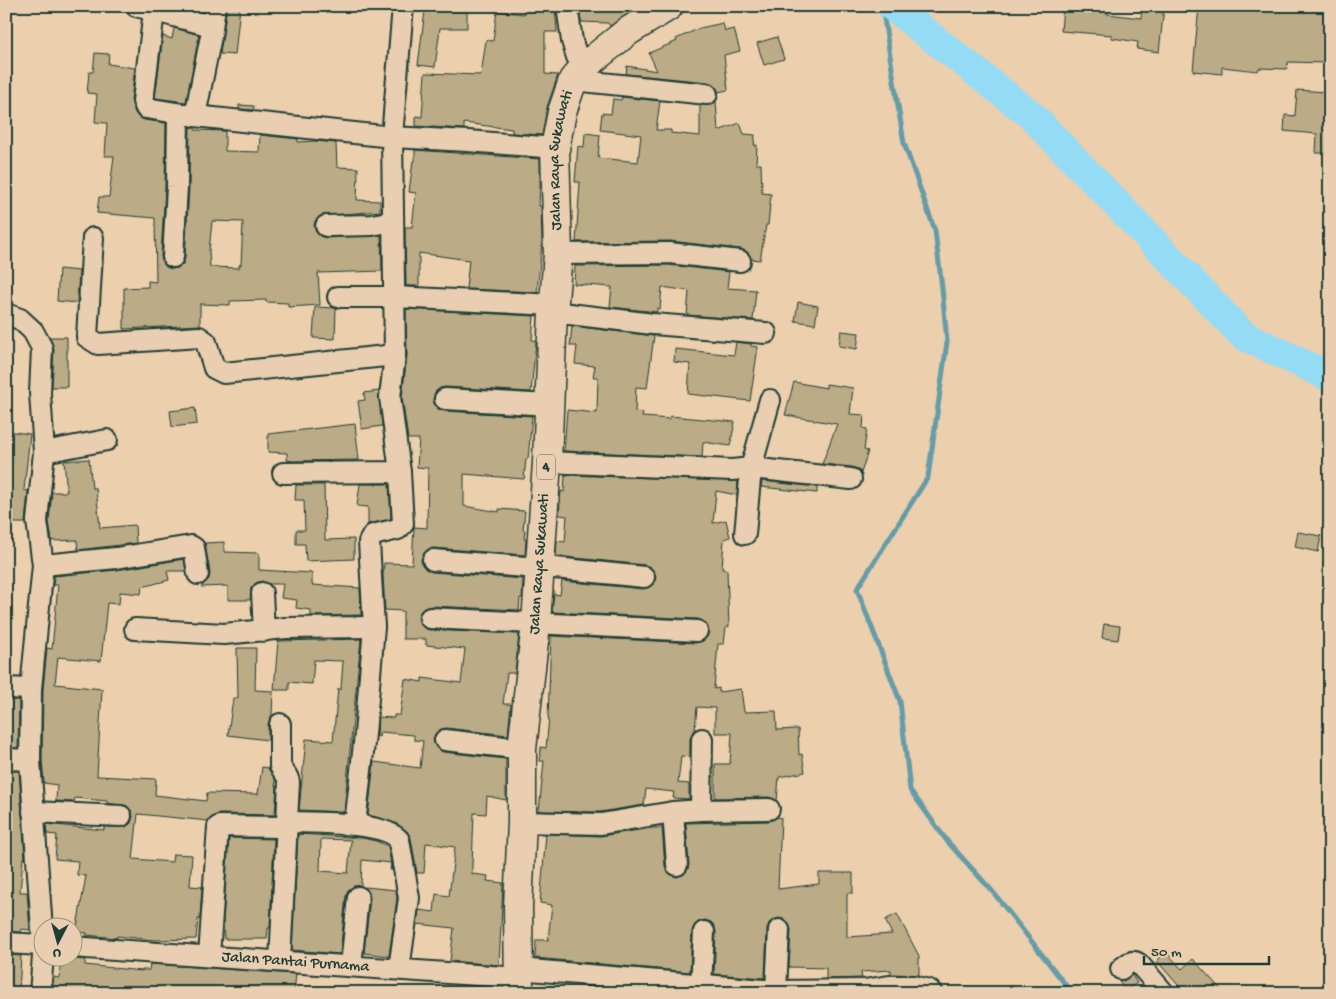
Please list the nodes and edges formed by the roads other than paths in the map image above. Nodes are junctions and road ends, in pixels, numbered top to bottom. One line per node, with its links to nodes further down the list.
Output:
1 (403, 6): 9 (street)
2 (567, 6): 6 (street)
3 (669, 6): 6 (highway)
4 (145, 9): 5 (street); 8 (street)
5 (214, 16): 8 (street)
6 (580, 73): 7 (street); 10 (highway, Jalan Raya Sukawati / 4)
7 (707, 94)
8 (187, 115): 9 (street); 15 (street)
9 (392, 137): 10 (street); 11 (street)
10 (555, 148): 14 (highway, Jalan Raya Sukawati / 4)
11 (393, 221): 12 (street); 18 (street)
12 (326, 226)
13 (93, 238): 22 (street)
14 (558, 254): 16 (street); 19 (highway, Jalan Raya Sukawati / 4)
15 (173, 257)
16 (740, 261)
17 (338, 297): 18 (street)
18 (395, 298): 19 (street); 22 (street)
19 (554, 308): 21 (street); 25 (highway, Jalan Raya Sukawati / 4)
20 (6, 314): 27 (street)
21 (766, 333)
22 (395, 355): 31 (street)
23 (445, 399): 25 (street)
24 (770, 400): 29 (street)
25 (549, 405): 28 (highway, Jalan Raya Sukawati / 4)
26 (107, 440): 27 (street)
27 (44, 452): 35 (street)
28 (547, 462): 29 (street); 36 (highway, Jalan Raya Sukawati / 4)
29 (744, 469): 32 (street); 33 (street)
30 (283, 472): 31 (street)
31 (400, 472): 42 (street)
32 (851, 479)
33 (744, 534)
34 (434, 560): 36 (street)
35 (43, 565): 37 (street); 47 (street)
36 (538, 568): 38 (street); 41 (highway, Jalan Raya Sukawati / 4)
37 (198, 574)
38 (644, 577)
39 (262, 593): 44 (street)
40 (430, 618): 41 (street)
41 (536, 623): 45 (street); 51 (highway, Jalan Raya Sukawati / 4)
42 (374, 627): 44 (street); 61 (street)
43 (135, 629): 44 (street)
44 (264, 631)
45 (697, 631)
46 (6, 688): 47 (street)
47 (31, 689): 53 (street)
48 (280, 724): 59 (street)
49 (702, 739): 55 (street)
50 (445, 740): 51 (street)
51 (522, 749): 60 (highway, Jalan Raya Sukawati / 4)
52 (6, 759): 53 (street)
53 (30, 760): 56 (street)
54 (769, 809): 55 (street)
55 (701, 810): 57 (street)
56 (33, 812): 58 (street); 64 (street)
57 (673, 812): 60 (street); 62 (street)
58 (121, 816)
59 (288, 822): 61 (street); 70 (street); 71 (street)
60 (522, 822): 76 (highway, Jalan Raya Sukawati / 4)
61 (355, 825): 74 (street)
62 (677, 865)
63 (358, 897): 73 (street)
64 (41, 916)
65 (779, 930): 78 (street)
66 (704, 932): 77 (street)
67 (6, 942): 68 (street)
68 (32, 944)
69 (82, 948): 70 (street, Jalan Pantai Purnama)
70 (210, 956): 71 (street, Jalan Pantai Purnama)
71 (280, 961): 73 (street, Jalan Pantai Purnama)
72 (42, 966): 79 (street)
73 (350, 966): 74 (street, Jalan Pantai Purnama)
74 (399, 969): 76 (street, Jalan Pantai Purnama)
75 (1121, 969): 81 (street)
76 (519, 980): 77 (street, Jalan Pantai Purnama)
77 (701, 985): 78 (street, Jalan Pantai Purnama)
78 (776, 992): 80 (street, Jalan Pantai Purnama)
79 (40, 993)
80 (932, 993)
81 (1164, 993)

